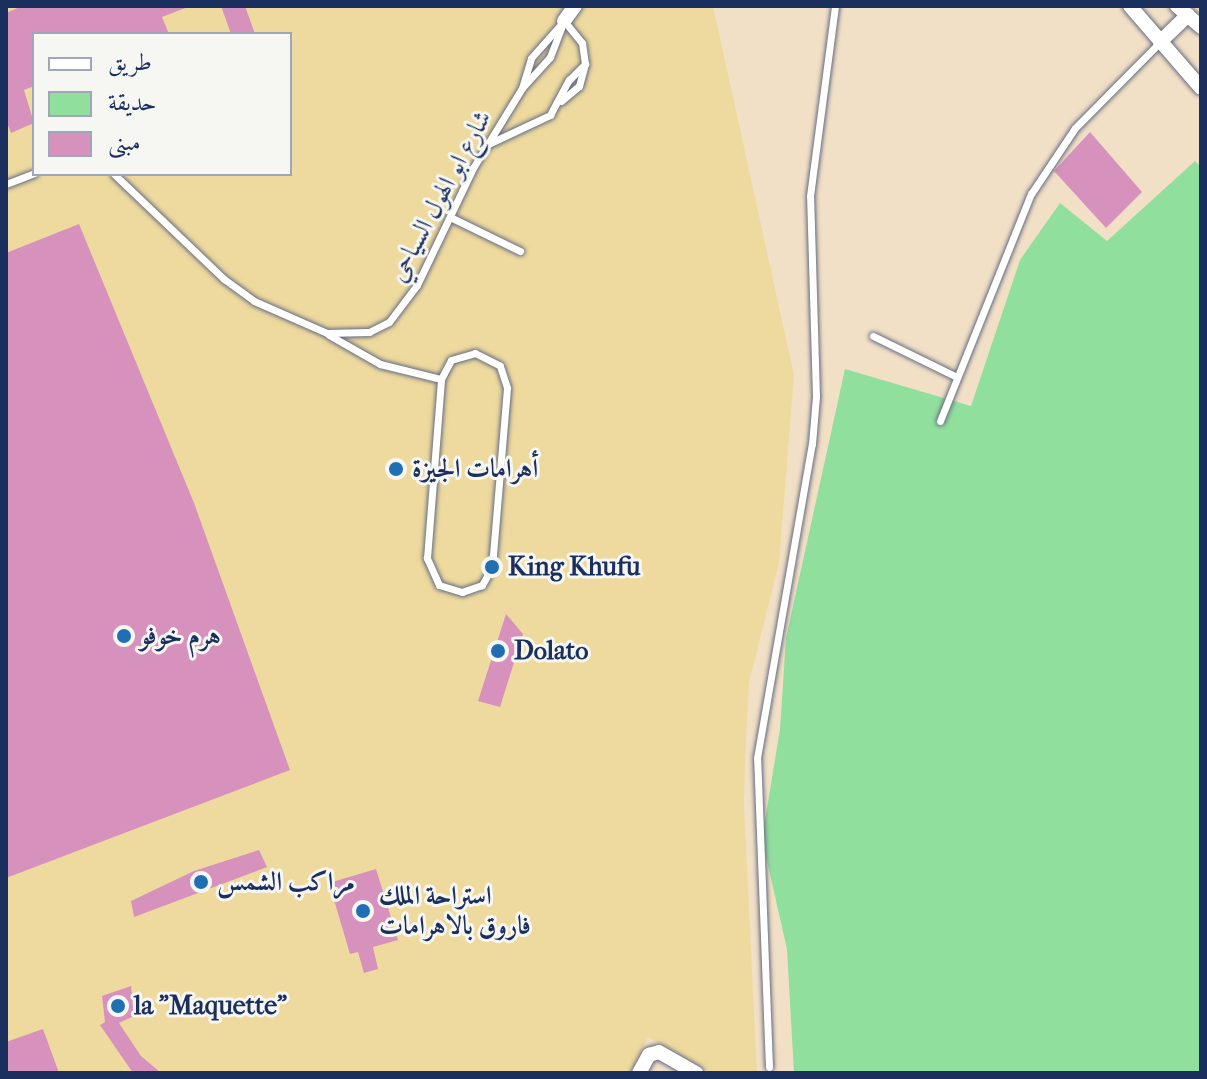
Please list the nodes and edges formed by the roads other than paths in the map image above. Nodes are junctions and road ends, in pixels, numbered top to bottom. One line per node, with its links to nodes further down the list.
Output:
1 (575, 6): 5 (street)
2 (835, 6): 21 (lane)
3 (1130, 6): 7 (street)
4 (1183, 10): 6 (street); 7 (street)
5 (561, 13): 8 (lane, شارع ابو الهول السياحي); 8 (lane, شارع ابو الهول السياحي); 10 (lane)
6 (1201, 27)
7 (1160, 42): 9 (street); 18 (lane)
8 (522, 88): 10 (lane, شارع ابو الهول السياحي)
9 (1201, 88)
10 (486, 145): 14 (lane, شارع ابو الهول السياحي)
11 (32, 174): 13 (lane)
12 (116, 176): 16 (lane, شارع ابو الهول السياحي)
13 (6, 184)
14 (450, 217): 15 (lane); 16 (lane, شارع ابو الهول السياحي)
15 (520, 251)
16 (327, 333): 19 (lane)
17 (873, 336): 18 (lane)
18 (957, 377): 20 (lane)
19 (441, 379): 19 (lane)
20 (940, 421)
21 (769, 1067)
22 (639, 1073): 23 (street)
23 (696, 1073)

